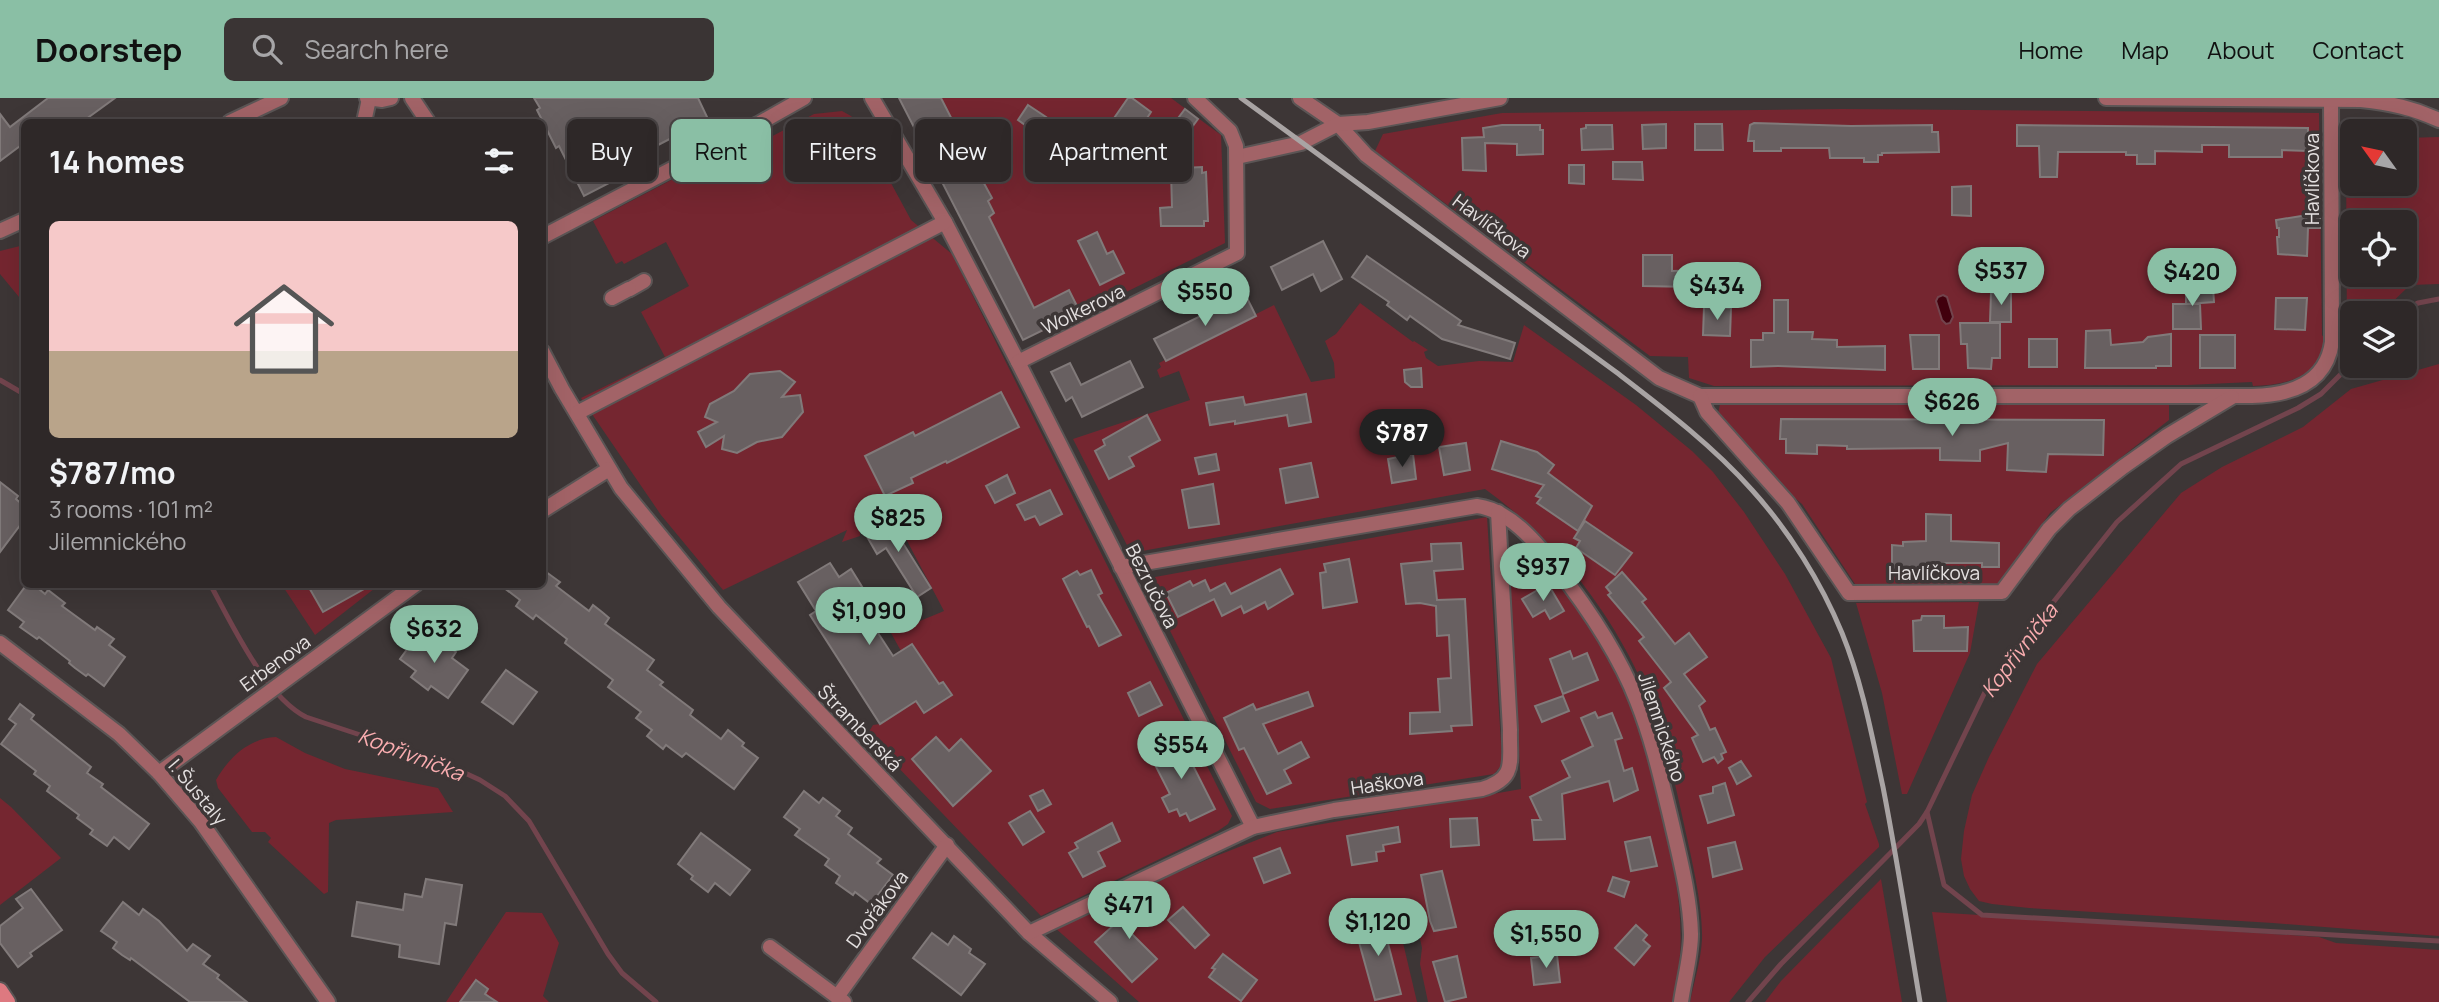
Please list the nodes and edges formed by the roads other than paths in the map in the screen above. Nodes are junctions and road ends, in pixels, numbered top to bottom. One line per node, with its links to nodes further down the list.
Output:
1 (281, 98): 13 (street)
2 (368, 98): 3 (street); 14 (street)
3 (391, 98)
4 (412, 98): 15 (street)
5 (804, 98): 22 (street)
6 (873, 98): 20 (street, Bezručova)
7 (1195, 98): 18 (street, Wolkerova)
8 (1300, 98): 17 (street, Havlíčkova)
9 (1500, 98): 12 (street)
10 (2106, 98): 11 (street)
11 (2331, 99): 16 (street); 28 (street, Havlíčkova)
12 (1484, 100): 17 (street)
13 (236, 119)
14 (364, 119)
15 (426, 119)
16 (2439, 120)
17 (1338, 124): 18 (street); 27 (street, Havlíčkova)
18 (1237, 157): 26 (street, Wolkerova)
19 (21, 221): 21 (street)
20 (945, 222): 26 (street, Bezručova); 29 (street)
21 (0, 231)
22 (546, 235)
23 (644, 281): 24 (street)
24 (612, 298)
25 (546, 358): 29 (street, Štramberská)
26 (1018, 362): 33 (street, Bezručova)
27 (1700, 396): 28 (street, Havlíčkova); 28 (street, Havlíčkova)
28 (2234, 396)
29 (577, 413): 30 (street, Štramberská)
30 (610, 469): 31 (street); 38 (street, Štramberská)
31 (546, 509)
32 (1498, 512): 33 (street); 37 (street, Haškova); 46 (street, Jilemnického)
33 (1121, 567): 37 (street, Bezručova)
34 (411, 588): 36 (street, Erbenova)
35 (0, 643): 36 (street, I. Šustaly)
36 (159, 773): 44 (street, I. Šustaly)
37 (1252, 827): 39 (street, Haškova)
38 (947, 845): 39 (street, Štramberská); 42 (street, Dvořákova)
39 (1029, 933): 45 (street, Štramberská)
40 (769, 947): 42 (street, Dvořákova)
41 (0, 990): 43 (main road)
42 (841, 999)
43 (8, 1002)
44 (328, 1002)
45 (1110, 1002)
46 (1681, 1002)

